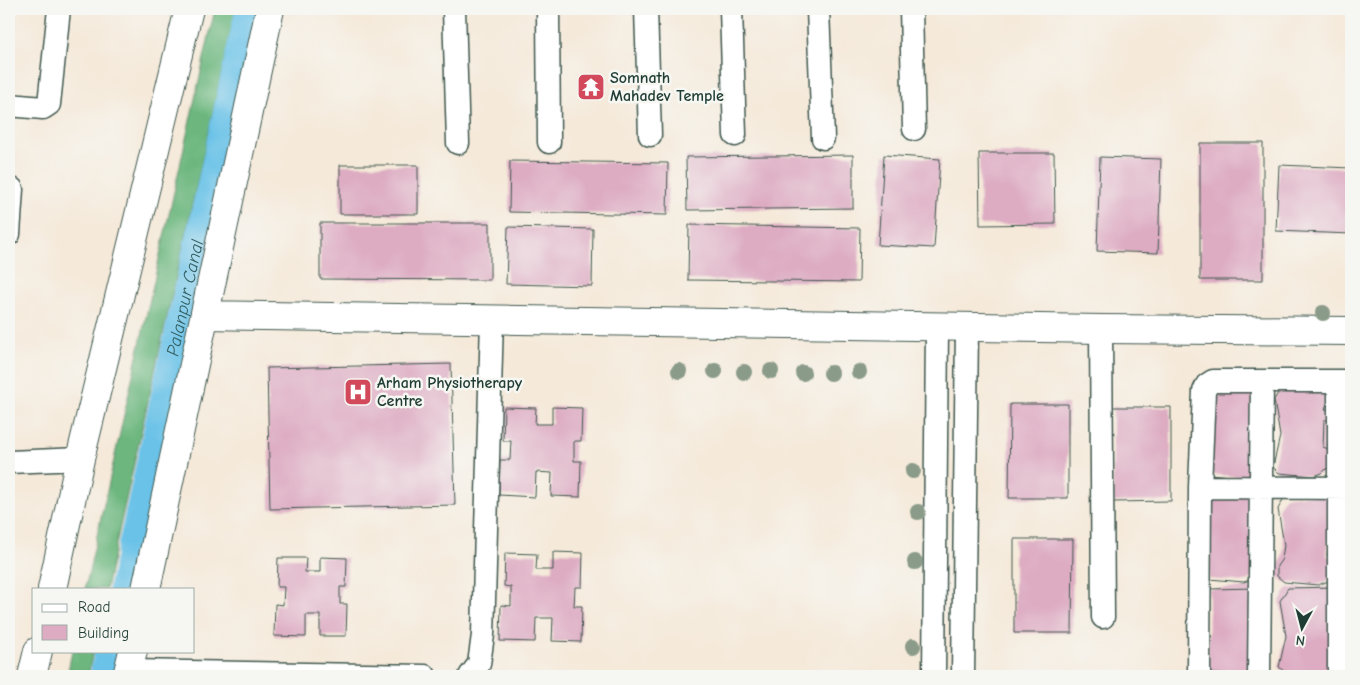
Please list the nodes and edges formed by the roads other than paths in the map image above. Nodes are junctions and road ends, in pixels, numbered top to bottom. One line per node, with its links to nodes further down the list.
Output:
1 (59, 9): 10 (street)
2 (189, 9): 27 (street)
3 (270, 9): 19 (street)
4 (454, 9): 16 (street)
5 (548, 9): 15 (street)
6 (646, 9): 12 (street)
7 (731, 9): 13 (street)
8 (818, 9): 14 (street)
9 (911, 9): 11 (street)
10 (9, 106)
11 (914, 129)
12 (650, 135)
13 (735, 135)
14 (823, 138)
15 (549, 142)
16 (458, 143)
17 (12, 189): 18 (street)
18 (9, 234)
19 (205, 315): 20 (street); 33 (street)
20 (492, 320): 21 (street); 41 (street)
21 (937, 327): 22 (street); 34 (street)
22 (967, 327): 23 (street); 35 (street)
23 (1101, 329): 24 (street); 36 (street)
24 (1351, 330)
25 (1262, 381): 26 (street); 29 (street); 30 (street)
26 (1345, 381): 31 (street)
27 (80, 459): 28 (street); 32 (street)
28 (9, 462)
29 (1200, 487): 30 (street); 44 (street)
30 (1262, 487): 31 (street); 45 (street)
31 (1346, 488): 46 (street)
32 (52, 588)
33 (146, 588)
34 (935, 597): 35 (street); 42 (street)
35 (964, 597): 43 (street)
36 (1103, 617)
37 (38, 652): 39 (street)
38 (130, 666): 40 (street)
39 (32, 676)
40 (425, 676)
41 (470, 676)
42 (934, 676)
43 (963, 676)
44 (1199, 676)
45 (1259, 676)
46 (1339, 676)

